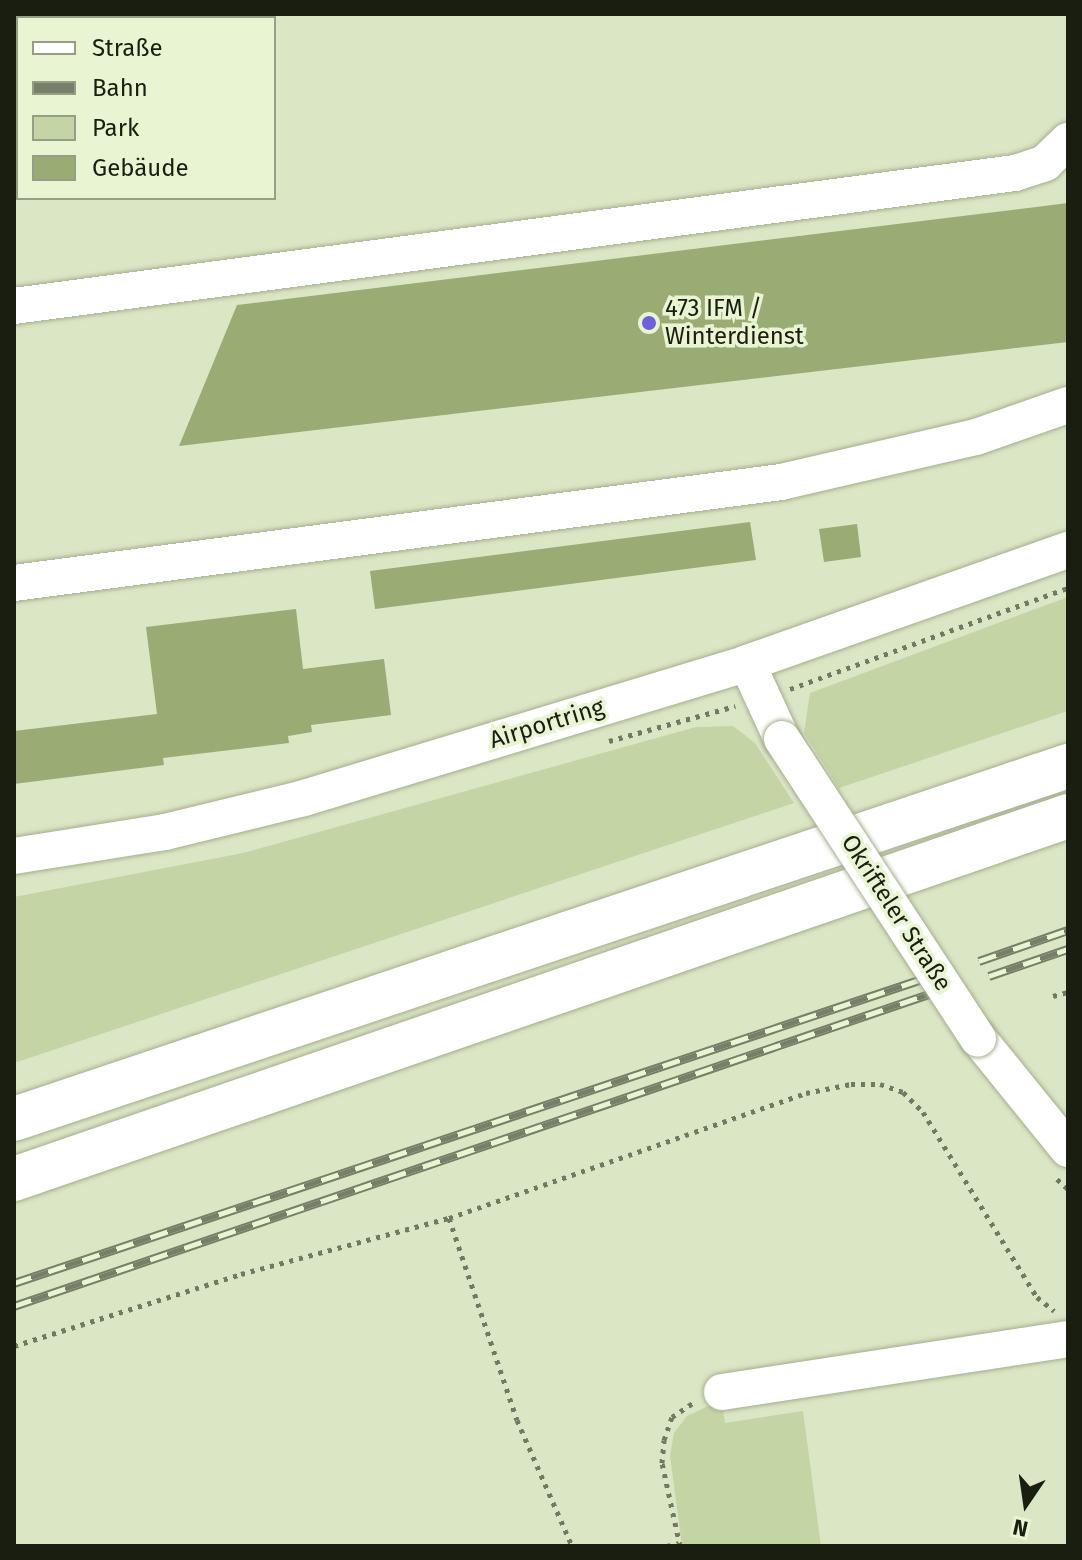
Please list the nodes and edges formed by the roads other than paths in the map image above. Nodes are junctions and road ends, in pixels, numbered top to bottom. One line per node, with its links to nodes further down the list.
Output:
1 (1068, 141): 2 (street)
2 (14, 306)
3 (1068, 405): 5 (street)
4 (1068, 550): 6 (street, Airportring)
5 (14, 583)
6 (747, 663): 9 (street, Airportring); 11 (street, Okrifteler Straße, bridge)
7 (1068, 766): 10 (highway)
8 (1068, 816): 12 (highway)
9 (14, 856)
10 (14, 1119)
11 (1068, 1149)
12 (14, 1179)
13 (1063, 1327): 14 (street)
14 (722, 1392)

